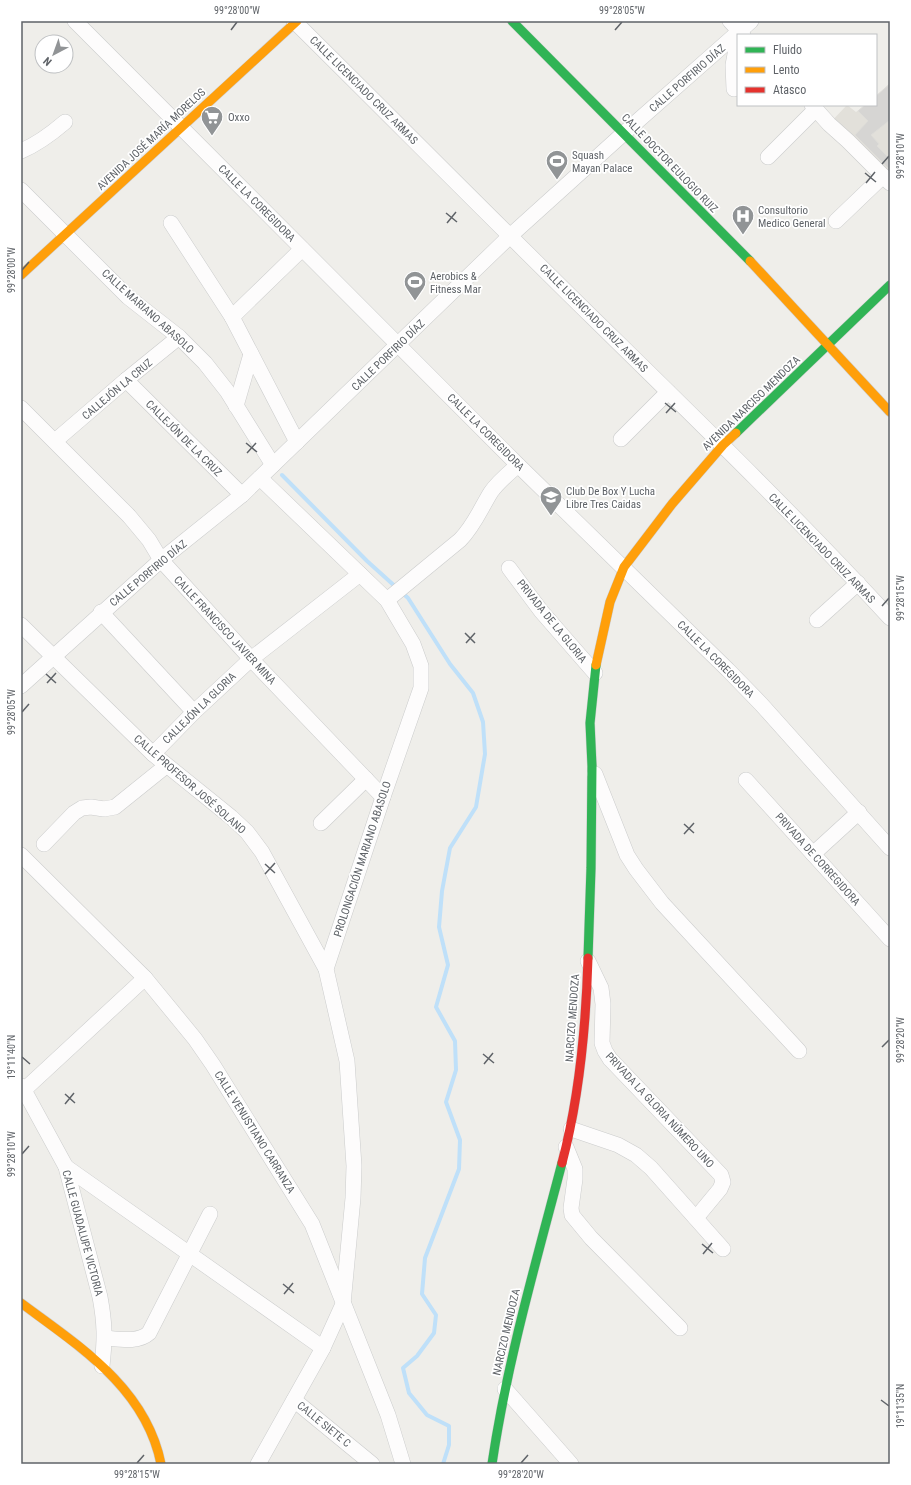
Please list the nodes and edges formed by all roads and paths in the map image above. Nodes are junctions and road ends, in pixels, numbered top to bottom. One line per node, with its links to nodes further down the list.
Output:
1 (75, 21): 10 (street, CALLE LA COREGIDORA)
2 (296, 21): 10 (street, AVENIDA JOSÉ MARÍA MORELOS); 19 (street, CALLE LICENCIADO CRUZ ARMAS)
3 (512, 21): 11 (street, CALLE DOCTOR EULOGIO RUIZ)
4 (751, 21): 5 (street, CALLE PORFIRIO DÍAZ)
5 (738, 32): 11 (street, CALLE PORFIRIO DÍAZ)
6 (737, 39): 7 (street)
7 (734, 89)
8 (814, 107): 13 (street); 14 (street)
9 (65, 122): 12 (street)
10 (182, 127): 18 (street, AVENIDA JOSÉ MARÍA MORELOS); 20 (street, CALLE LA COREGIDORA)
11 (624, 133): 19 (street, CALLE PORFIRIO DÍAZ); 26 (street, CALLE DOCTOR EULOGIO RUIZ)
12 (21, 152)
13 (768, 157)
14 (886, 180): 16 (street)
15 (21, 190): 18 (street, CALLE MARIANO ABASOLO)
16 (836, 221)
17 (171, 223): 23 (street)
18 (65, 234): 21 (street, AVENIDA JOSÉ MARÍA MORELOS); 24 (street, CALLE MARIANO ABASOLO)
19 (510, 236): 25 (street, CALLE PORFIRIO DÍAZ); 29 (street, CALLE LICENCIADO CRUZ ARMAS)
20 (302, 249): 23 (street); 25 (street, CALLE LA COREGIDORA)
21 (21, 275)
22 (890, 285): 26 (street, AVENIDA NARCISO MENDOZA)
23 (232, 318): 27 (street)
24 (179, 337): 28 (street, CALLEJÓN LA CRUZ); 30 (street, CALLE MARIANO ABASOLO)
25 (399, 344): 35 (street, CALLE PORFIRIO DÍAZ); 38 (street, CALLE LA COREGIDORA)
26 (829, 344): 32 (street, CALLE DOCTOR EULOGIO RUIZ); 36 (street, AVENIDA NARCISO MENDOZA)
27 (251, 354): 30 (street); 35 (street)
28 (126, 380): 34 (street, CALLEJÓN LA CRUZ); 40 (street, CALLEJÓN DE LA CRUZ)
29 (668, 392): 33 (street); 36 (street, CALLE LICENCIADO CRUZ ARMAS)
30 (236, 406): 37 (street, CALLE MARIANO ABASOLO)
31 (21, 408): 34 (street, CALLE FRANCISCO JAVIER MINA)
32 (890, 412)
33 (621, 439)
34 (55, 441): 41 (street, CALLE FRANCISCO JAVIER MINA)
35 (297, 442): 37 (street, CALLE PORFIRIO DÍAZ)
36 (723, 445): 42 (street, AVENIDA NARCISO MENDOZA); 45 (street, CALLE LICENCIADO CRUZ ARMAS)
37 (273, 465): 39 (street, CALLE PORFIRIO DÍAZ)
38 (518, 465): 42 (street, CALLE LA COREGIDORA); 46 (street)
39 (260, 478): 40 (street, CALLE PORFIRIO DÍAZ); 44 (street, PROLONGACIÓN MARIANO ABASOLO)
40 (242, 495): 41 (street, CALLE PORFIRIO DÍAZ)
41 (161, 560): 47 (street, CALLE PORFIRIO DÍAZ); 52 (street, CALLE FRANCISCO JAVIER MINA)
42 (624, 567): 53 (street, NARCIZO MENDOZA); 62 (street, CALLE LA COREGIDORA)
43 (509, 568): 53 (street, PRIVADA DE LA GLORIA)
44 (360, 574): 46 (street, PROLONGACIÓN MARIANO ABASOLO); 52 (street, CALLEJÓN LA GLORIA)
45 (858, 583): 48 (street, CALLE LICENCIADO CRUZ ARMAS); 49 (street)
46 (391, 597): 61 (street, PROLONGACIÓN MARIANO ABASOLO)
47 (101, 612): 51 (street, CALLE PORFIRIO DÍAZ); 55 (street)
48 (890, 618)
49 (817, 620)
50 (21, 625): 51 (street, CALLE PROFESOR JOSÉ SOLANO)
51 (52, 656): 54 (street, CALLE PORFIRIO DÍAZ); 56 (street, CALLE PROFESOR JOSÉ SOLANO)
52 (251, 659): 55 (street, CALLEJÓN LA GLORIA); 59 (street, CALLE FRANCISCO JAVIER MINA)
53 (595, 673): 58 (street, NARCIZO MENDOZA)
54 (21, 686)
55 (194, 712): 56 (street, CALLEJÓN LA GLORIA)
56 (153, 754): 57 (street, CALLE PROFESOR JOSÉ SOLANO)
57 (166, 766): 64 (street); 70 (street, CALLE PROFESOR JOSÉ SOLANO)
58 (592, 766): 69 (street, NARCIZO MENDOZA); 72 (street)
59 (366, 779): 61 (street, CALLE FRANCISCO JAVIER MINA); 63 (street)
60 (746, 780): 66 (street, PRIVADA DE CORREGIDORA)
61 (383, 797): 70 (street, PROLONGACIÓN MARIANO ABASOLO)
62 (858, 812): 65 (street, CALLE LA COREGIDORA); 66 (street)
63 (321, 823)
64 (44, 844)
65 (890, 848)
66 (813, 854): 68 (street, PRIVADA DE CORREGIDORA)
67 (21, 855): 71 (street, CALLE VENUSTIANO CARRANZA)
68 (890, 939)
69 (588, 961): 74 (street, NARCIZO MENDOZA); 78 (street, PRIVADA LA GLORIA NÚMERO UNO)
70 (326, 969): 82 (street)
71 (145, 978): 73 (street); 82 (street, CALLE VENUSTIANO CARRANZA)
72 (799, 1051)
73 (23, 1088): 76 (street, CALLE GUADALUPE VICTORIA)
74 (571, 1129): 75 (street, NARCIZO MENDOZA); 78 (street)
75 (566, 1147): 83 (street); 87 (street, NARCIZO MENDOZA)
76 (66, 1167): 80 (street); 84 (street, CALLE GUADALUPE VICTORIA)
77 (210, 1214): 80 (street)
78 (696, 1218): 79 (street)
79 (723, 1249)
80 (190, 1254): 84 (street); 85 (street)
81 (21, 1303): 86 (street)
82 (343, 1304): 85 (street); 92 (street, CALLE VENUSTIANO CARRANZA)
83 (680, 1328)
84 (105, 1338): 86 (street, CALLE GUADALUPE VICTORIA)
85 (323, 1348): 88 (street)
86 (102, 1366): 89 (street)
87 (505, 1389): 93 (street, NARCIZO MENDOZA); 94 (street)
88 (294, 1400): 90 (street); 91 (street, CALLE SIETE C)
89 (161, 1464)
90 (258, 1464)
91 (372, 1464)
92 (403, 1464)
93 (492, 1464)
94 (570, 1464)

